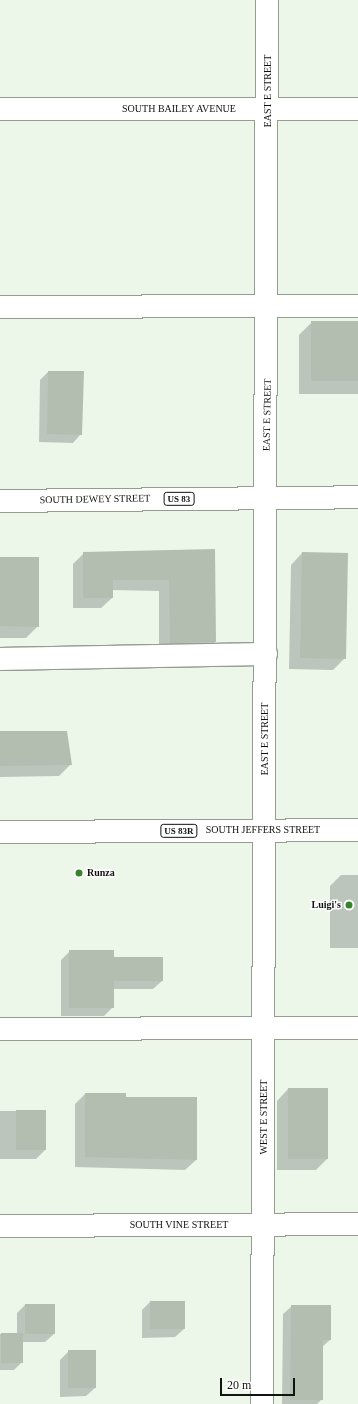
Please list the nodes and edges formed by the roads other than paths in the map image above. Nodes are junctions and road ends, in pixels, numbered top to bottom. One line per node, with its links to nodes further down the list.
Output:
1 (267, 0): 3 (main road, EAST E STREET)
2 (0, 109): 3 (main road, SOUTH BAILEY AVENUE)
3 (268, 109): 4 (main road, SOUTH BAILEY AVENUE); 5 (main road, EAST E STREET)
4 (358, 109)
5 (268, 306): 6 (main road); 7 (main road); 9 (main road, EAST E STREET)
6 (358, 306)
7 (0, 307)
8 (358, 497): 9 (main road, SOUTH DEWEY STREET / US 83)
9 (266, 498): 10 (main road, SOUTH DEWEY STREET / US 83); 11 (main road, EAST E STREET)
10 (0, 500)
11 (266, 654): 12 (main road); 13 (main road, EAST E STREET)
12 (0, 659)
13 (265, 830): 14 (main road, SOUTH JEFFERS STREET / US 83R); 15 (main road, SOUTH JEFFERS STREET / US 83R); 18 (main road, WEST E STREET)
14 (358, 830)
15 (0, 832)
16 (358, 1028): 18 (main road)
17 (0, 1029): 18 (main road)
18 (264, 1029): 19 (main road, WEST E STREET)
19 (263, 1224): 20 (main road, SOUTH VINE STREET); 21 (main road, SOUTH VINE STREET); 22 (main road, WEST E STREET)
20 (358, 1224)
21 (0, 1226)
22 (262, 1404)

